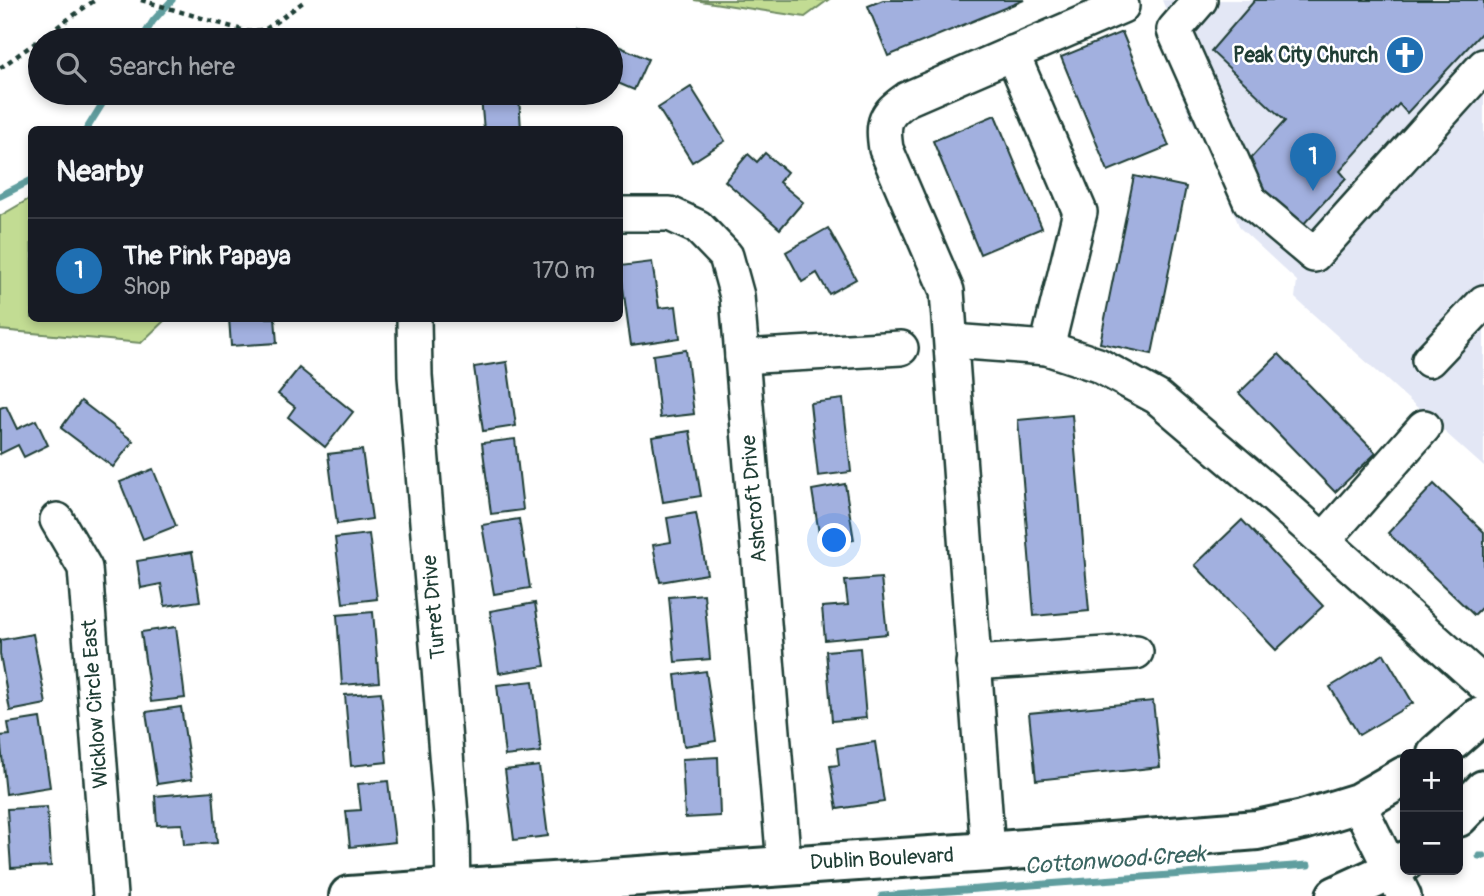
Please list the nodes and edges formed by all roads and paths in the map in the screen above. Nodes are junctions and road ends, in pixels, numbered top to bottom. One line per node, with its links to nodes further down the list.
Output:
1 (95, 0): 6 (path)
2 (141, 0): 7 (path)
3 (306, 0): 8 (path)
4 (1200, 0): 11 (street)
5 (1122, 6): 10 (street)
6 (56, 28)
7 (232, 28)
8 (267, 28)
9 (28, 48): 12 (path)
10 (1012, 53): 16 (street); 18 (street)
11 (1484, 66)
12 (0, 68)
13 (623, 214): 19 (street, Ashcroft Drive)
14 (1478, 320): 20 (street)
15 (415, 322): 36 (street, Turret Drive)
16 (952, 341): 18 (street); 25 (street)
17 (901, 348): 19 (street)
18 (1047, 348): 23 (street)
19 (742, 357): 34 (street, Ashcroft Drive)
20 (1429, 360)
21 (1424, 427): 23 (street)
22 (57, 520): 37 (street, Wicklow Circle East)
23 (1323, 541): 26 (street)
24 (1136, 652): 25 (street)
25 (973, 663): 33 (street)
26 (1484, 684)
27 (1484, 717): 28 (main road)
28 (1443, 749)
29 (1400, 779): 31 (main road, Dublin Boulevard)
30 (1484, 790): 32 (main road)
31 (1358, 803): 33 (main road, Dublin Boulevard); 35 (street)
32 (1463, 812)
33 (988, 852): 34 (main road, Dublin Boulevard)
34 (785, 865): 36 (main road, Dublin Boulevard)
35 (1401, 876): 39 (main road)
36 (453, 892): 38 (main road, Dublin Boulevard)
37 (110, 896)
38 (349, 896)
39 (1336, 896)

